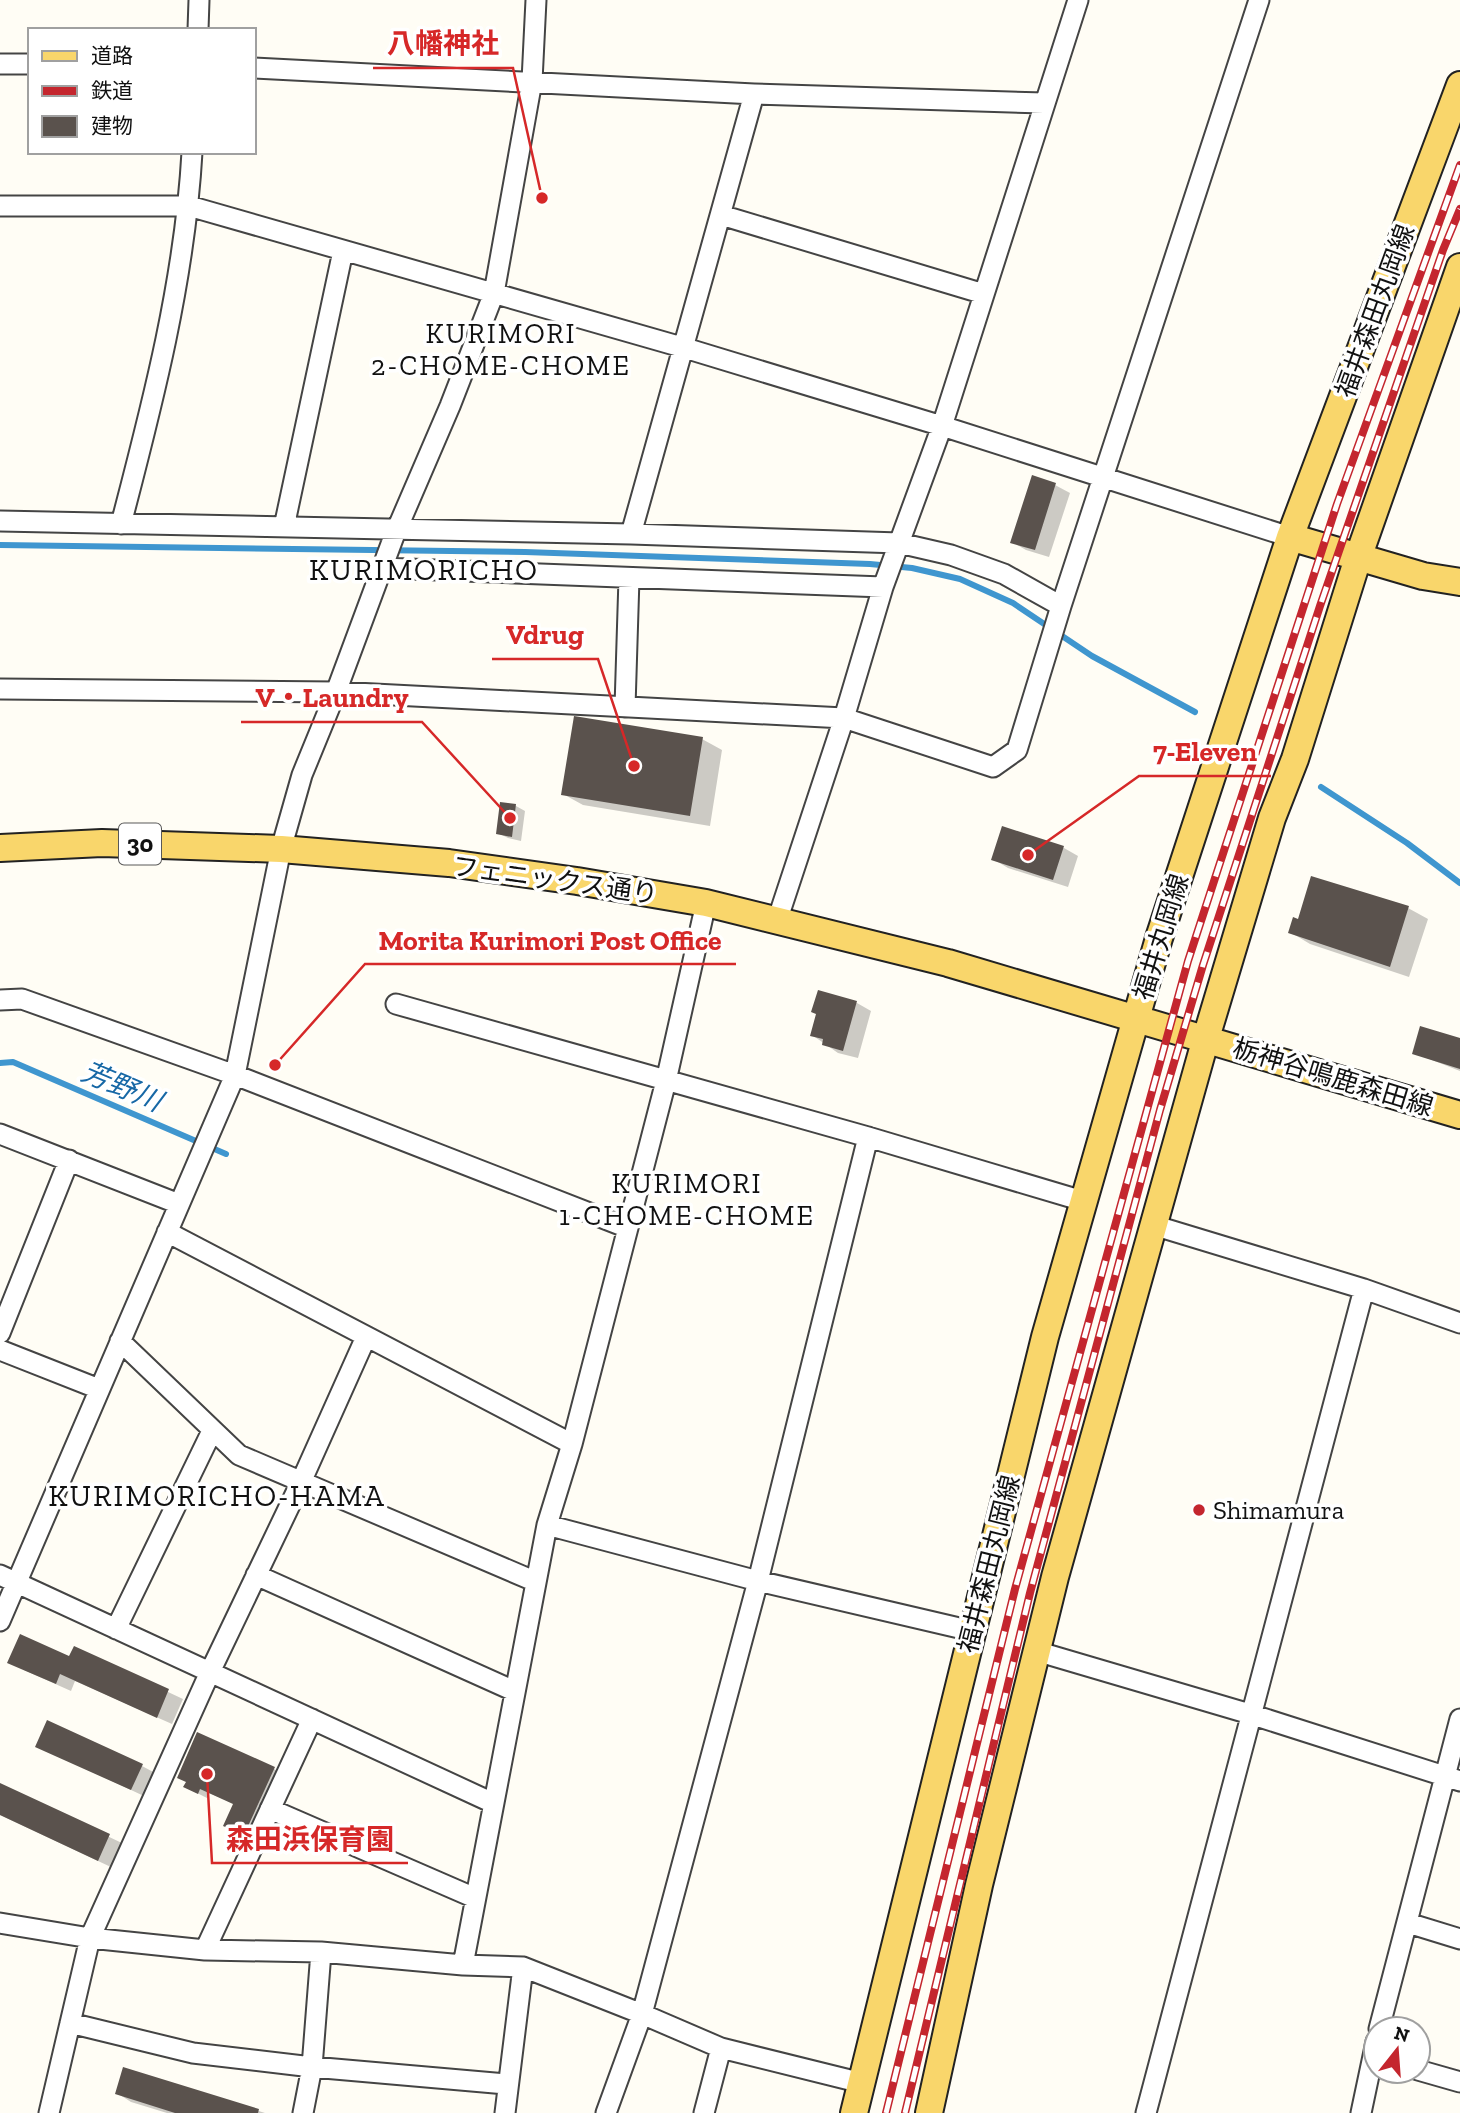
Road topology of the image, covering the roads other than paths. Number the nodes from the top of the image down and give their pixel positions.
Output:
1 (200, 0) edge
2 (536, 0) edge
3 (1078, 0) edge
4 (1259, 0) edge
5 (198, 28) edge
6 (0, 64) edge
7 (28, 64) edge
8 (256, 68) edge
9 (532, 81) junction
10 (1460, 85) edge
11 (754, 94) junction
12 (1044, 103) junction
13 (192, 154) edge
14 (0, 206) edge
15 (189, 206) junction
16 (721, 215) junction
17 (343, 251) junction
18 (1460, 267) edge
19 (494, 293) junction
20 (984, 294) junction
21 (685, 348) junction
22 (942, 426) junction
23 (1104, 477) junction
24 (0, 521) edge
25 (121, 524) junction
26 (284, 527) junction
27 (396, 532) junction
28 (631, 534) junction
29 (1290, 537) junction
30 (899, 543) junction
31 (1358, 558) junction
32 (382, 568) junction
33 (629, 578) junction
34 (1460, 582) edge
35 (883, 587) junction
36 (1061, 606) junction
37 (0, 689) edge
38 (336, 692) junction
39 (625, 707) junction
40 (844, 718) junction
41 (0, 848) edge
42 (281, 849) junction
43 (706, 903) junction
44 (777, 921) junction
45 (0, 1000) edge
46 (396, 1004) dead end
47 (1137, 1018) junction
48 (1206, 1038) junction
49 (235, 1075) junction
50 (666, 1081) junction
51 (1460, 1115) edge
52 (0, 1134) edge
53 (868, 1137) junction
54 (69, 1160) junction
55 (1083, 1201) junction
56 (179, 1204) junction
57 (1153, 1225) junction
58 (628, 1228) junction
59 (167, 1232) junction
60 (1364, 1289) junction
61 (1460, 1323) edge
62 (0, 1333) edge
63 (366, 1337) junction
64 (120, 1341) junction
65 (0, 1350) edge
66 (99, 1388) junction
67 (212, 1431) junction
68 (572, 1444) junction
69 (301, 1482) junction
70 (547, 1525) junction
71 (256, 1575) junction
72 (8, 1579) edge
73 (534, 1581) junction
74 (758, 1581) junction
75 (0, 1621) edge
76 (116, 1629) junction
77 (972, 1631) junction
78 (1036, 1651) junction
79 (210, 1672) junction
80 (514, 1691) junction
81 (1250, 1714) junction
82 (312, 1719) junction
83 (1460, 1719) edge
84 (1453, 1779) edge
85 (493, 1803) junction
86 (270, 1809) junction
87 (475, 1898) junction
88 (0, 1923) edge
89 (1408, 1923) junction
90 (90, 1938) junction
91 (1460, 1939) edge
92 (205, 1950) junction
93 (321, 1952) junction
94 (463, 1965) junction
95 (523, 1967) junction
96 (642, 2014) junction
97 (1383, 2015) edge
98 (70, 2024) junction
99 (721, 2048) junction
100 (312, 2067) junction
101 (1432, 2074) edge
102 (1460, 2082) edge
103 (862, 2083) junction
104 (506, 2084) junction
105 (1367, 2085) edge
106 (49, 2113) edge
107 (303, 2113) edge
108 (505, 2113) edge
109 (606, 2113) edge
110 (704, 2113) edge
111 (854, 2113) edge
112 (929, 2113) edge
113 (1146, 2113) edge
114 (1361, 2113) edge

1 - 5 street
2 - 9 street
3 - 12 street
4 - 23 street
6 - 7 street
8 - 9 street
9 - 11 street
9 - 19 street
10 - 29 main road, 福井森田丸岡線
11 - 12 street
11 - 16 street
12 - 20 street
13 - 15 street
14 - 15 street
15 - 17 street
15 - 25 street
16 - 20 street
16 - 21 street
17 - 19 street
17 - 26 street
18 - 31 main road
19 - 21 street
19 - 27 street
20 - 22 street
21 - 22 street
21 - 28 street
22 - 23 street
22 - 30 street
23 - 29 street
23 - 36 street
24 - 25 street
25 - 26 street
26 - 27 street
27 - 28 street
27 - 32 street
28 - 30 street
29 - 31 main road
29 - 47 main road, 福井丸岡線
30 - 35 street
30 - 36 street
31 - 34 main road
31 - 48 main road
32 - 33 street
32 - 38 street
33 - 35 street
33 - 39 street
35 - 40 street
36 - 40 street
37 - 38 street
38 - 39 street
38 - 42 street
39 - 40 street
40 - 44 street
41 - 42 main road, フェニックス通り / 30
42 - 43 main road, フェニックス通り / 30
42 - 49 street
43 - 44 main road, フェニックス通り / 30
43 - 50 street
44 - 47 main road, フェニックス通り / 30
45 - 49 street
46 - 50 street
47 - 48 main road, 福井丸岡線 / 30
47 - 55 main road, 福井森田丸岡線
48 - 51 main road, 栃神谷鳴鹿森田線
48 - 57 main road
49 - 56 street
49 - 58 street
50 - 53 street
50 - 58 street
52 - 54 street
53 - 55 street
53 - 74 street
54 - 56 street
54 - 62 street
55 - 77 main road, 福井森田丸岡線
56 - 59 street
57 - 60 street
57 - 78 main road
58 - 68 street
59 - 63 street
59 - 64 street
60 - 61 street
60 - 81 street
63 - 68 street
63 - 69 street
64 - 66 street
64 - 67 street
65 - 66 street
66 - 72 street
67 - 69 street
67 - 76 street
68 - 70 street
69 - 71 street
69 - 73 street
70 - 73 street
70 - 74 street
71 - 79 street
71 - 80 street
72 - 75 street
72 - 76 street
73 - 80 street
74 - 77 street
74 - 96 street
76 - 79 street
77 - 103 main road, 福井森田丸岡線
78 - 81 street
78 - 112 main road
79 - 82 street
79 - 90 street
80 - 85 street
81 - 84 street
81 - 113 street
82 - 85 street
82 - 86 street
83 - 84 street
84 - 89 street
85 - 87 street
86 - 87 street
86 - 92 street
87 - 94 street
88 - 90 street
89 - 91 street
89 - 97 street
90 - 92 street
90 - 98 street
92 - 93 street
93 - 94 street
93 - 100 street
94 - 95 street
95 - 96 street
95 - 104 street
96 - 99 street
96 - 109 street
98 - 100 street
98 - 106 street
99 - 103 street
99 - 110 street
100 - 104 street
100 - 107 street
101 - 102 street
103 - 111 main road, 福井森田丸岡線
104 - 108 street
105 - 114 street

